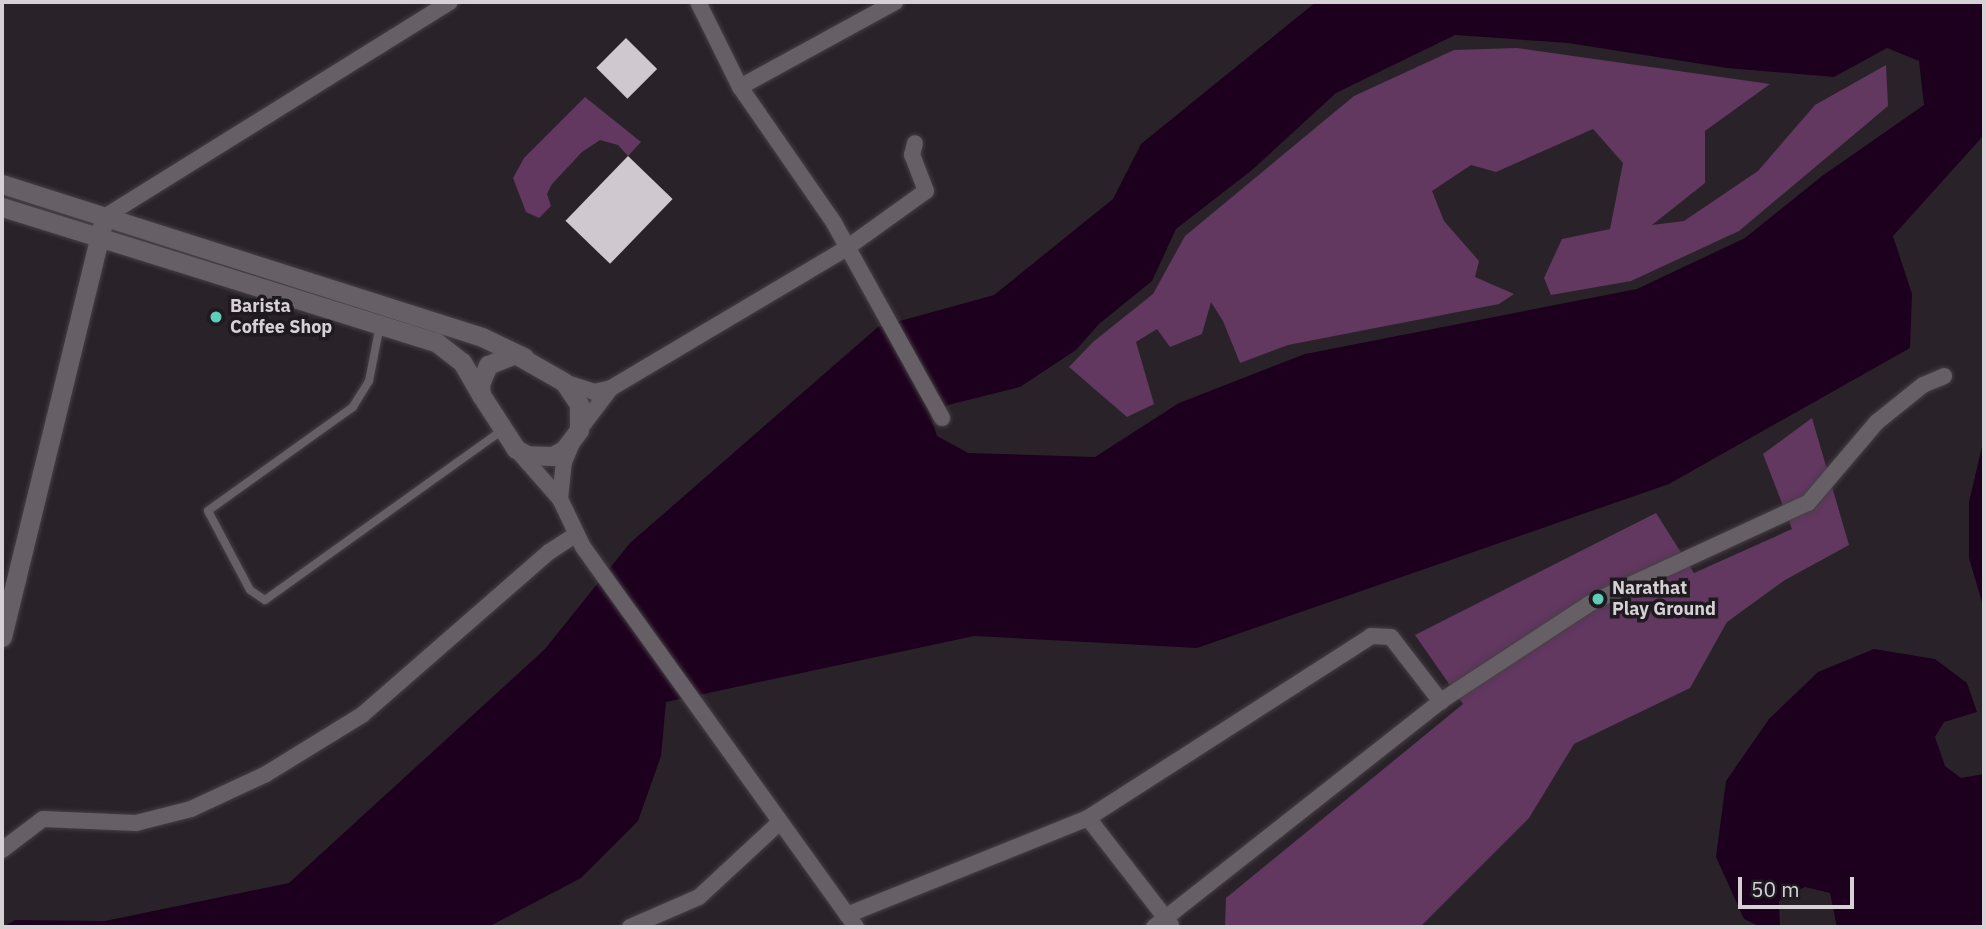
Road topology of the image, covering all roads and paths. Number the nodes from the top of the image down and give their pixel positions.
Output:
1 (450, 2) edge
2 (698, 2) edge
3 (895, 2) edge
4 (740, 87) junction
5 (915, 143) dead end
6 (2, 184) edge
7 (2, 207) edge
8 (106, 216) junction
9 (98, 235) junction
10 (848, 247) junction
11 (380, 324) junction
12 (524, 357) junction
13 (1944, 376) dead end
14 (564, 383) junction
15 (611, 388) junction
16 (481, 395) junction
17 (942, 418) dead end
18 (501, 430) junction
19 (576, 435) junction
20 (516, 449) junction
21 (561, 499) junction
22 (579, 541) junction
23 (2, 637) edge
24 (1441, 702) junction
25 (1088, 818) junction
26 (779, 823) junction
27 (2, 850) edge
28 (852, 921) edge
29 (1164, 925) edge
30 (631, 927) edge

1 - 8 street
2 - 4 street
3 - 4 street
4 - 10 street
5 - 10 street
6 - 8 street
7 - 9 street
8 - 9 street
8 - 12 street
9 - 11 street
9 - 23 street
10 - 15 street
10 - 17 street
11 - 16 street
11 - 18 lane
12 - 14 street
12 - 16 street
13 - 24 street
14 - 15 street
14 - 19 street
15 - 19 street
16 - 18 street
18 - 20 street
19 - 20 street
19 - 21 street
20 - 21 street
21 - 22 street
22 - 26 street
22 - 27 street
24 - 25 street
24 - 29 street
25 - 28 street
25 - 29 street
26 - 28 street
26 - 30 street

